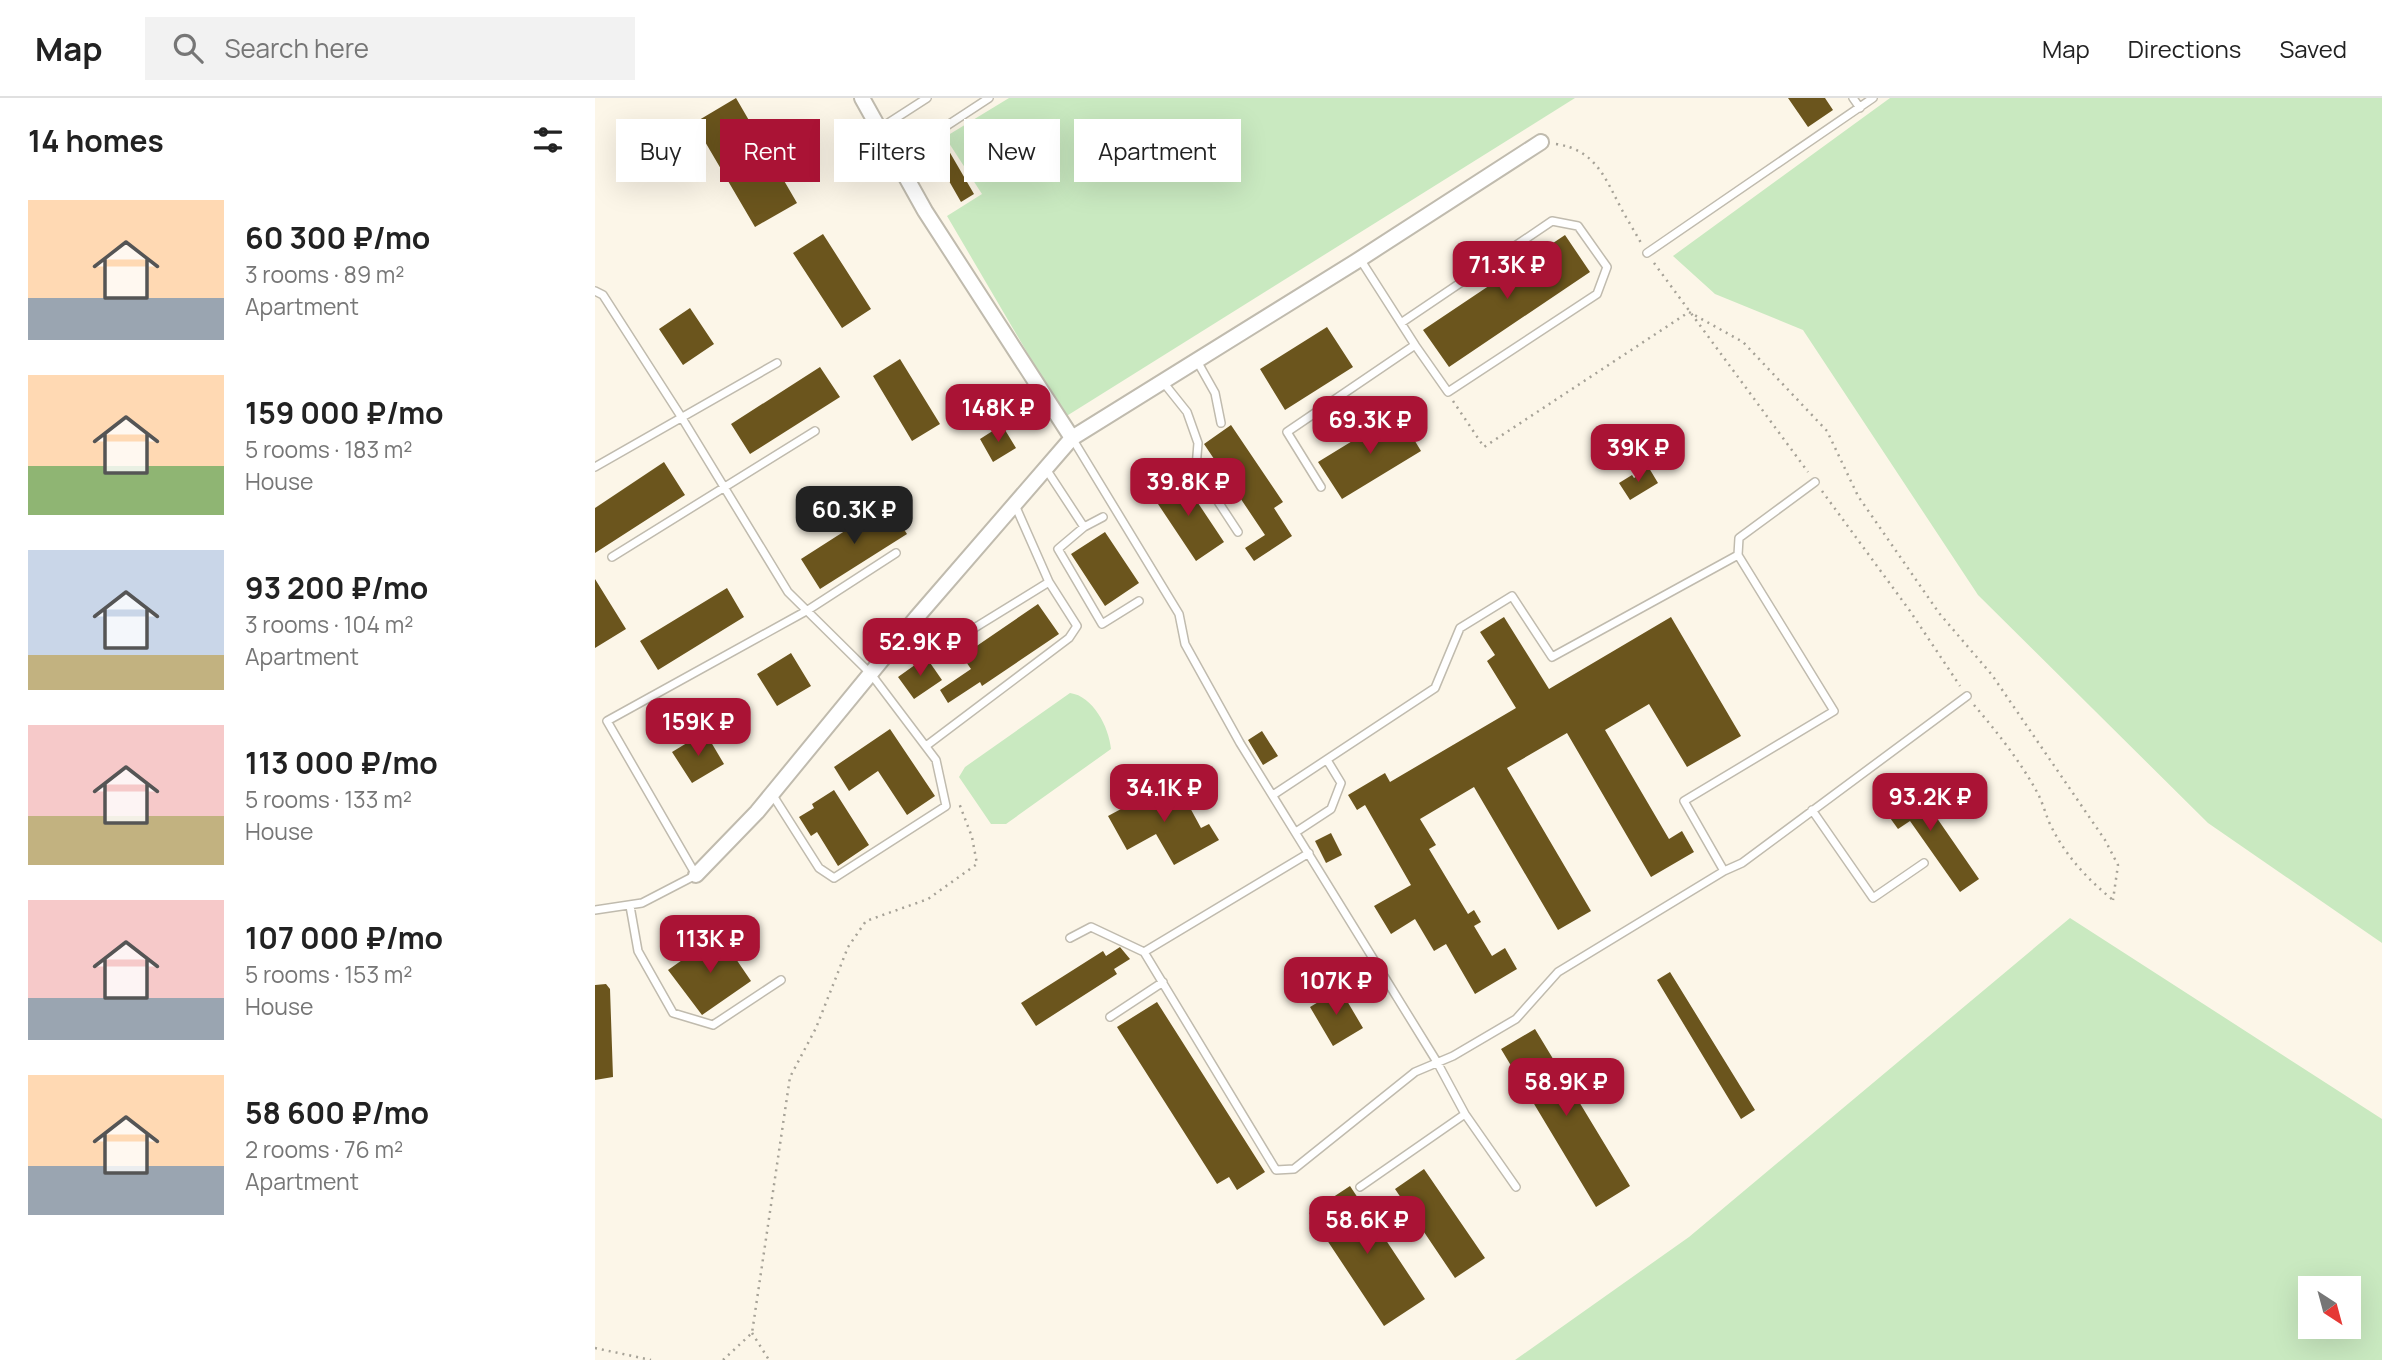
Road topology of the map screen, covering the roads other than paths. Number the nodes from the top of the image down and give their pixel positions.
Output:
1 (862, 98) edge
2 (927, 98) edge
3 (989, 98) edge
4 (1853, 98) edge
5 (1873, 98) edge
6 (1860, 108) junction
7 (874, 119) edge
8 (894, 119) edge
9 (950, 124) edge
10 (1541, 142) road end
11 (909, 182) edge
12 (1647, 253) road end
13 (1360, 259) junction
14 (595, 291) edge
15 (1401, 323) junction
16 (1415, 345) junction
17 (1197, 361) junction
18 (777, 363) dead end
19 (1163, 382) junction
20 (682, 418) junction
21 (1221, 423) dead end
22 (815, 431) dead end
23 (1072, 438) junction
24 (595, 467) edge
25 (1046, 468) junction
26 (1815, 482) road end
27 (722, 487) junction
28 (1321, 488) dead end
29 (1015, 505) junction
30 (1103, 517) dead end
31 (1084, 527) junction
32 (1238, 532) dead end
33 (896, 553) dead end
34 (1738, 555) junction
35 (613, 557) dead end
36 (1049, 582) junction
37 (1139, 601) dead end
38 (808, 610) junction
39 (917, 617) junction
40 (871, 674) junction
41 (1967, 696) road end
42 (926, 746) junction
43 (1327, 760) junction
44 (772, 794) junction
45 (1273, 795) junction
46 (1812, 810) junction
47 (1296, 832) junction
48 (1309, 853) junction
49 (1924, 863) dead end
50 (1724, 871) junction
51 (696, 875) junction
52 (630, 906) junction
53 (595, 910) edge
54 (1070, 938) dead end
55 (1144, 952) junction
56 (781, 980) dead end
57 (1163, 982) junction
58 (1110, 1017) dead end
59 (1437, 1062) junction
60 (1465, 1114) junction
61 (1516, 1186) dead end
62 (1360, 1187) dead end

1 - 7 street
2 - 8 lane
3 - 9 lane
4 - 6 lane
5 - 6 lane
6 - 12 lane
10 - 13 street
11 - 23 street
13 - 15 lane
13 - 17 street
14 - 20 lane
15 - 16 lane
15 - 16 lane
16 - 28 lane
17 - 19 street
17 - 21 lane
18 - 20 lane
19 - 23 street
19 - 32 lane
20 - 24 lane
20 - 27 lane
22 - 27 lane
23 - 25 street
23 - 45 lane
25 - 29 street
25 - 31 lane
26 - 34 lane
27 - 35 lane
27 - 38 lane
29 - 36 lane
29 - 39 street
30 - 31 lane
31 - 37 lane
33 - 38 lane
34 - 43 lane
34 - 50 lane
36 - 39 lane
36 - 42 lane
38 - 40 lane
38 - 51 lane
39 - 40 street
40 - 42 lane
40 - 44 street
41 - 46 lane
42 - 44 lane
43 - 45 lane
43 - 47 lane
44 - 51 street
45 - 47 lane
46 - 49 lane
46 - 50 lane
47 - 48 lane
48 - 55 lane
48 - 59 lane
50 - 59 lane
51 - 52 lane
52 - 53 lane
52 - 56 lane
54 - 55 lane
55 - 57 lane
57 - 58 lane
57 - 59 lane
59 - 60 lane
60 - 61 lane
60 - 62 lane

